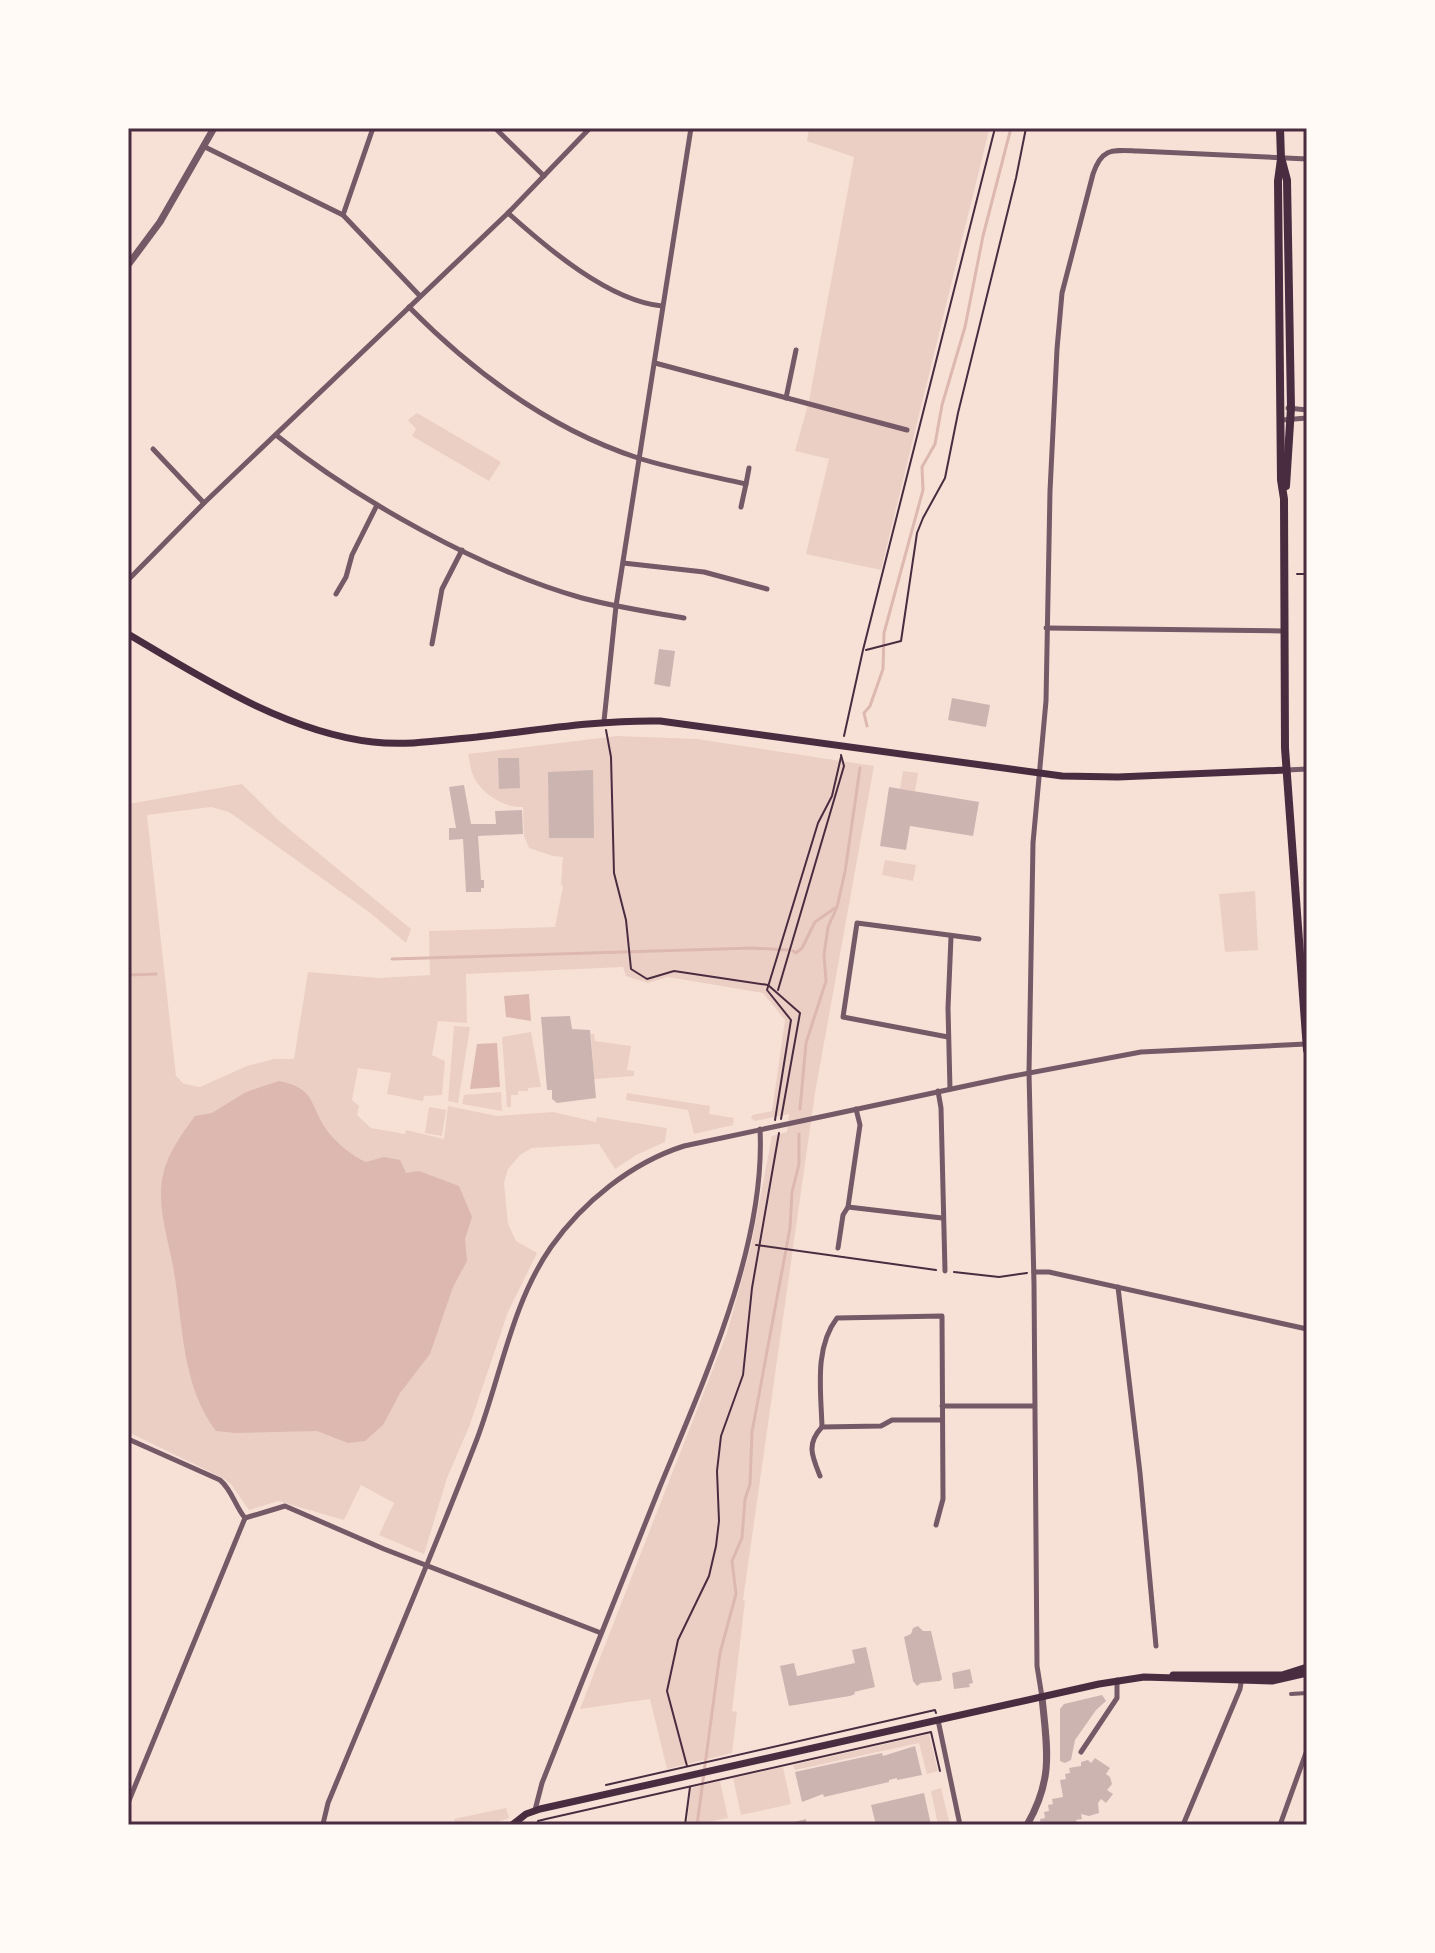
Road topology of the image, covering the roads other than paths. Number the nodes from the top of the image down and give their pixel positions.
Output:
1 (214, 128) edge
2 (373, 128) edge
3 (495, 128) edge
4 (590, 128) edge
5 (691, 128) edge
6 (1280, 128) edge
7 (205, 147) junction
8 (1281, 159) junction
9 (1307, 159) edge
10 (544, 176) junction
11 (508, 213) junction
12 (343, 215) junction
13 (128, 265) edge
14 (420, 296) junction
15 (662, 306) junction
16 (409, 307) junction
17 (796, 350) dead end
18 (655, 363) junction
19 (786, 398) junction
20 (1286, 408) junction
21 (1307, 410) edge
22 (1307, 418) edge
23 (1286, 420) junction
24 (907, 430) dead end
25 (276, 435) junction
26 (153, 449) dead end
27 (639, 458) junction
28 (749, 468) dead end
29 (746, 484) junction
30 (204, 503) junction
31 (377, 505) junction
32 (741, 507) dead end
33 (462, 550) junction
34 (623, 563) junction
35 (128, 580) edge
36 (767, 589) dead end
37 (336, 594) dead end
38 (616, 606) junction
39 (684, 618) dead end
40 (1046, 628) junction
41 (1283, 631) junction
42 (128, 634) edge
43 (432, 644) dead end
44 (604, 721) junction
45 (1307, 769) edge
46 (1286, 770) junction
47 (1038, 773) junction
48 (951, 937) junction
49 (979, 939) dead end
50 (948, 1037) junction
51 (1307, 1047) edge
52 (1029, 1073) junction
53 (950, 1089) junction
54 (938, 1091) junction
55 (856, 1109) junction
56 (760, 1129) junction
57 (848, 1207) junction
58 (942, 1218) junction
59 (838, 1248) dead end
60 (945, 1271) road end
61 (1034, 1272) junction
62 (1118, 1287) junction
63 (1307, 1329) edge
64 (942, 1406) junction
65 (1034, 1406) junction
66 (942, 1420) junction
67 (822, 1427) junction
68 (128, 1439) edge
69 (820, 1476) dead end
70 (245, 1518) junction
71 (936, 1525) dead end
72 (426, 1564) junction
73 (601, 1633) junction
74 (1156, 1646) dead end
75 (1307, 1667) edge
76 (1307, 1674) edge
77 (1242, 1678) junction
78 (1117, 1680) junction
79 (1307, 1693) edge
80 (1291, 1694) dead end
81 (1042, 1697) junction
82 (1307, 1711) edge
83 (938, 1720) junction
84 (1081, 1752) dead end
85 (1307, 1754) edge
86 (128, 1803) edge
87 (535, 1810) junction
88 (323, 1824) edge
89 (512, 1825) edge
90 (960, 1825) edge
91 (1027, 1825) edge
92 (1183, 1825) edge
93 (1280, 1825) edge

1 - 7 street
2 - 12 street
3 - 10 street
4 - 10 street
5 - 15 street
6 - 8 main road
7 - 12 street
7 - 13 street
8 - 9 street
8 - 20 main road
8 - 40 street
10 - 11 street
11 - 14 street
11 - 15 street
12 - 14 street
14 - 16 street
15 - 18 street
16 - 25 street
16 - 27 street
17 - 19 street
18 - 19 street
18 - 27 street
19 - 24 street
20 - 21 street
20 - 23 main road
22 - 23 street
23 - 41 main road
25 - 30 street
25 - 31 street
26 - 30 street
27 - 29 street
27 - 34 street
28 - 29 street
29 - 32 street
30 - 35 street
31 - 33 street
31 - 37 street
33 - 38 street
33 - 43 street
34 - 36 street
34 - 38 street
38 - 39 street
38 - 44 street
40 - 41 street
40 - 47 street
41 - 46 main road
42 - 44 main road
44 - 47 main road
45 - 46 street
46 - 47 main road
46 - 51 main road
47 - 52 street
48 - 49 street
48 - 50 street
48 - 50 street
50 - 53 street
51 - 52 street
52 - 53 street
52 - 61 street
53 - 54 street
54 - 55 street
54 - 58 street
55 - 56 street
55 - 57 street
56 - 72 street
56 - 73 street
57 - 58 street
57 - 59 street
58 - 60 street
61 - 62 street
61 - 65 street
62 - 63 street
62 - 74 street
64 - 65 street
64 - 66 street
64 - 67 street
65 - 81 street
66 - 67 street
66 - 71 street
67 - 69 street
68 - 70 street
70 - 72 street
70 - 86 street
72 - 73 street
72 - 88 street
73 - 87 street
75 - 77 main road
76 - 77 main road
76 - 79 street
77 - 78 main road
77 - 92 street
78 - 81 main road
78 - 84 street
79 - 80 street
79 - 82 street
81 - 83 main road
81 - 91 street
83 - 87 main road
83 - 90 street
85 - 93 street
87 - 89 main road

